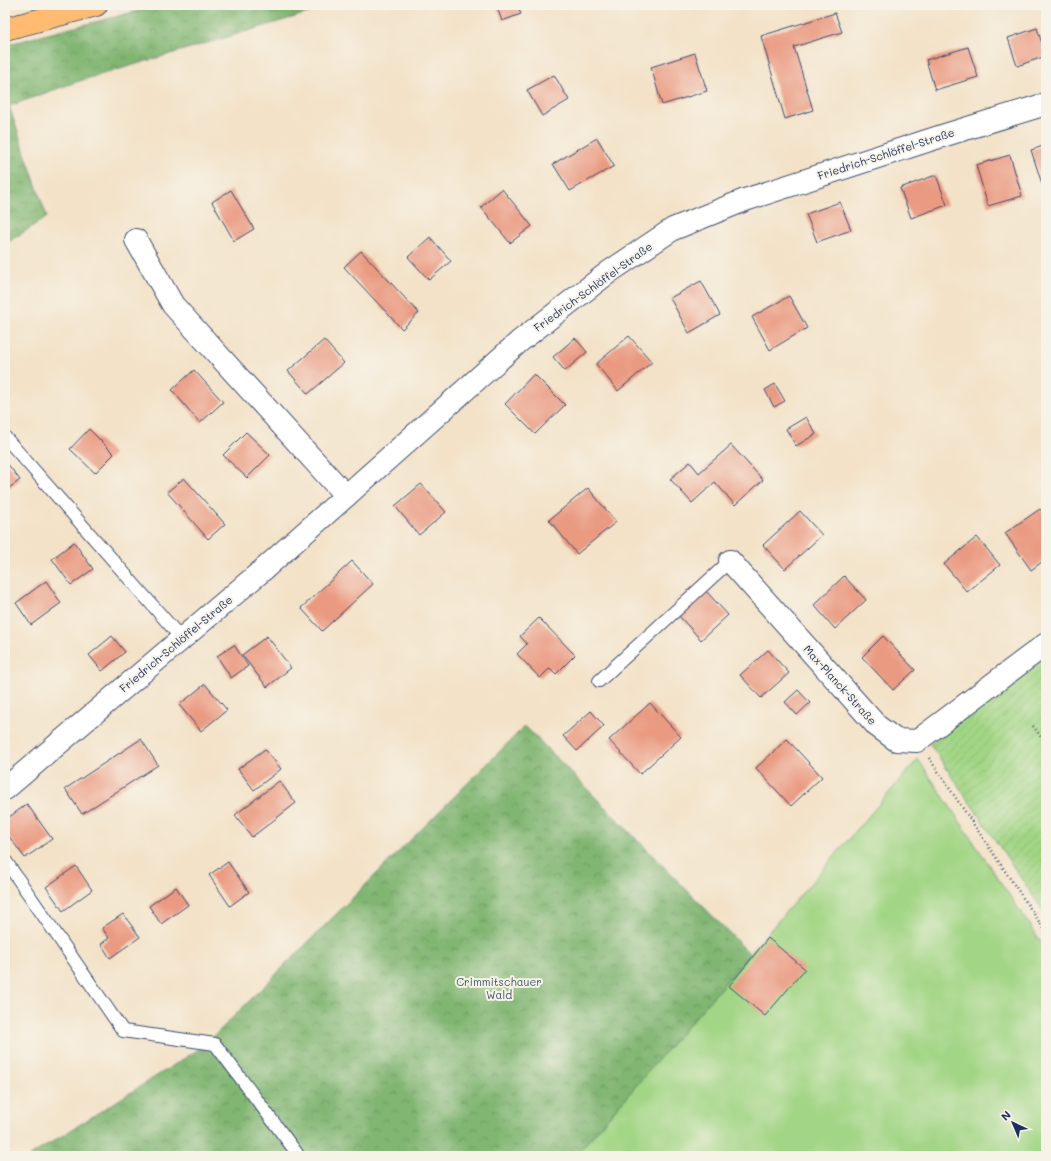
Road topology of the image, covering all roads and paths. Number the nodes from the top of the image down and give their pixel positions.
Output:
1 (96, 5) edge
2 (5, 29) edge
3 (1046, 104) edge
4 (136, 240) dead end
5 (5, 437) edge
6 (346, 496) junction
7 (730, 561) joint
8 (182, 639) junction
9 (1046, 644) edge
10 (599, 681) dead end
11 (1034, 726) dead end
12 (917, 740) junction
13 (1046, 744) edge
14 (5, 789) edge
15 (5, 860) edge
16 (1046, 932) edge
17 (299, 1156) edge

1 - 2 main road
3 - 6 street, Friedrich-Schlöffel-Straße
4 - 6 street
5 - 8 lane
6 - 8 street, Friedrich-Schlöffel-Straße
7 - 10 lane
7 - 12 street, Max-Planck-Straße
8 - 14 street, Friedrich-Schlöffel-Straße
9 - 12 street
11 - 13 path
12 - 16 path
15 - 17 lane

